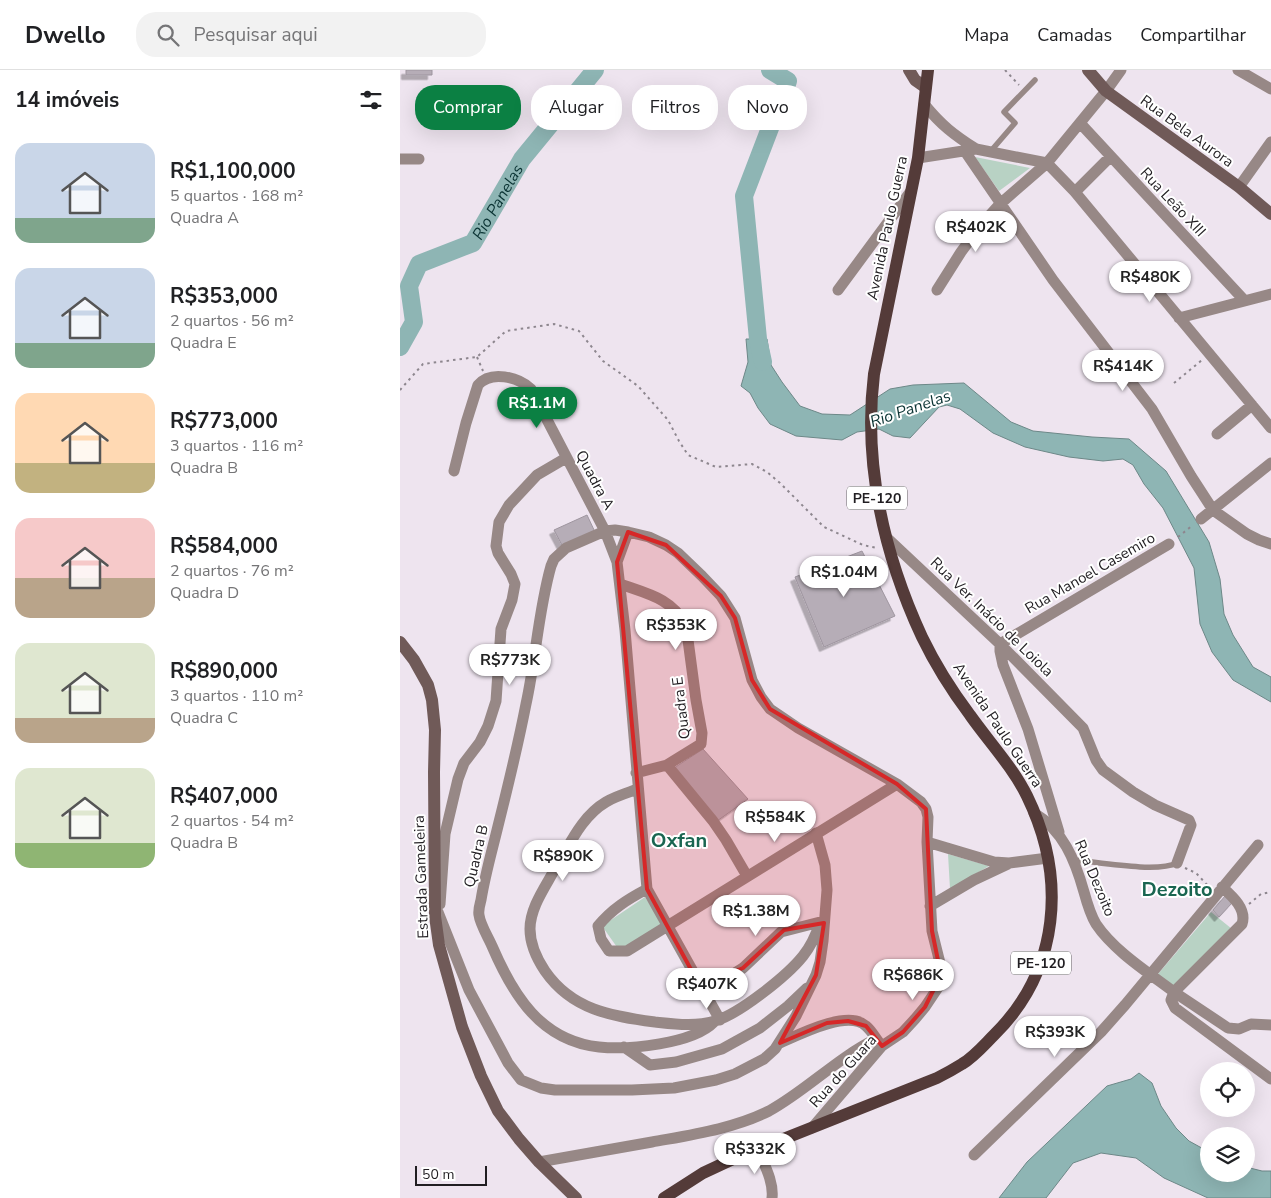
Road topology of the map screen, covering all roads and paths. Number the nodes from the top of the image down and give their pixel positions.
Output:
1 (909, 70) edge
2 (928, 70) edge
3 (1005, 70) edge
4 (1088, 70) edge
5 (1121, 70) edge
6 (1238, 70) edge
7 (1036, 80) dead end
8 (926, 87) junction
9 (1271, 89) edge
10 (1025, 91) junction
11 (1106, 91) junction
12 (924, 104) junction
13 (1080, 124) junction
14 (1271, 142) edge
15 (976, 149) junction
16 (964, 150) junction
17 (990, 152) junction
18 (1110, 157) junction
19 (918, 158) junction
20 (419, 159) dead end
21 (400, 160) edge
22 (1047, 163) junction
23 (1238, 187) junction
24 (911, 191) junction
25 (1075, 192) junction
26 (1000, 204) junction
27 (1271, 214) edge
28 (838, 290) dead end
29 (938, 290) dead end
30 (1271, 294) edge
31 (1244, 300) junction
32 (1179, 318) junction
33 (1210, 354) junction
34 (477, 357) junction
35 (487, 379) junction
36 (1174, 383) dead end
37 (400, 390) edge
38 (1252, 405) junction
39 (1271, 428) edge
40 (1217, 434) dead end
41 (566, 458) junction
42 (1271, 463) edge
43 (454, 471) dead end
44 (1213, 510) junction
45 (1201, 518) joint
46 (605, 531) junction
47 (628, 532) junction
48 (888, 543) junction
49 (1169, 544) joint
50 (1271, 544) edge
51 (617, 562) junction
52 (620, 584) junction
53 (400, 642) edge
54 (1000, 644) junction
55 (667, 765) junction
56 (636, 773) junction
57 (897, 784) junction
58 (638, 789) junction
59 (1034, 813) junction
60 (816, 833) junction
61 (1060, 836) junction
62 (927, 842) junction
63 (1258, 845) dead end
64 (1048, 858) junction
65 (1074, 860) junction
66 (1009, 863) junction
67 (1177, 863) junction
68 (746, 876) junction
69 (647, 889) junction
70 (1219, 890) junction
71 (1271, 892) edge
72 (930, 906) junction
73 (1241, 910) junction
74 (437, 913) junction
75 (822, 922) junction
76 (669, 926) junction
77 (1151, 974) junction
78 (813, 982) junction
79 (700, 986) junction
80 (1174, 992) junction
81 (718, 1021) junction
82 (1271, 1025) edge
83 (780, 1043) junction
84 (879, 1043) junction
85 (624, 1047) junction
86 (1271, 1079) edge
87 (812, 1128) junction
88 (758, 1150) junction
89 (974, 1155) dead end
90 (539, 1162) junction
91 (576, 1198) edge
92 (664, 1198) edge
93 (772, 1198) edge

1 - 8 street
2 - 8 main road, Avenida Paulo Guerra / PE-120
3 - 10 path
4 - 11 street, Rua Bela Aurora
5 - 11 street
6 - 9 street
7 - 10 lane
8 - 12 main road, Avenida Paulo Guerra / PE-120
10 - 17 lane
11 - 13 street
11 - 23 street, Rua Bela Aurora
12 - 15 street
12 - 19 main road, Avenida Paulo Guerra / PE-120
13 - 18 street, Rua Leão XIII
13 - 22 street
14 - 23 street
15 - 16 street
15 - 17 street
16 - 19 street
16 - 26 street
17 - 22 street
18 - 25 street
18 - 31 street, Rua Leão XIII
19 - 24 main road, Avenida Paulo Guerra / PE-120
20 - 21 street
22 - 25 street
22 - 26 street
23 - 27 street, Rua Bela Aurora
24 - 28 street
24 - 48 main road, Avenida Paulo Guerra / PE-120
25 - 32 street
26 - 29 street
26 - 44 street
30 - 31 street
31 - 32 street
32 - 33 street
33 - 36 path
33 - 38 street
34 - 35 path
34 - 37 path
34 - 48 path
35 - 41 street, Quadra A
35 - 43 street
38 - 39 street
38 - 40 street
41 - 46 street, Quadra A
41 - 74 street
42 - 44 street
44 - 45 street
44 - 50 street
45 - 49 path
46 - 47 street, Rua do Guara
46 - 51 street, Quadra A
46 - 85 street, Quadra B
47 - 51 street
47 - 57 street, Rua do Guara
48 - 54 street, Rua Ver. Inácio de Loiola
48 - 59 main road, Avenida Paulo Guerra / PE-120
49 - 54 street, Rua Manoel Casemiro
51 - 52 street
52 - 55 street, Quadra E
52 - 56 street
53 - 74 street, Estrada Gameleira
54 - 61 street
54 - 67 street, Rua Ver. Inácio de Loiola
55 - 56 street
55 - 68 street
56 - 58 street
57 - 60 street
57 - 62 street, Rua do Guara
58 - 69 street
58 - 81 street
59 - 61 street, Rua Dezoito
59 - 64 main road, Avenida Paulo Guerra / PE-120
60 - 68 street
60 - 75 street
61 - 65 street, Rua Dezoito
62 - 66 street
62 - 72 street, Rua do Guara
63 - 70 street
64 - 66 street
64 - 87 main road, Avenida Paulo Guerra / PE-120
65 - 67 lane
65 - 77 street, Rua Dezoito
66 - 72 street
67 - 70 path
68 - 76 street
69 - 76 street
69 - 76 street
70 - 73 street
70 - 77 street
71 - 73 path
72 - 84 street, Rua do Guara
73 - 80 street
74 - 83 street
74 - 90 street, Estrada Gameleira
75 - 78 street
75 - 79 street
75 - 81 street, Quadra B
76 - 79 street
77 - 80 street, Rua Dezoito
77 - 89 street
78 - 83 street
78 - 85 street
79 - 81 street
80 - 82 street, Rua Dezoito
80 - 86 street
81 - 85 street, Quadra B
83 - 84 street
84 - 87 street, Rua do Guara
84 - 90 street
87 - 88 main road, Avenida Paulo Guerra / PE-120
88 - 92 main road, Avenida Paulo Guerra / PE-120
88 - 93 street
90 - 91 street, Estrada Gameleira

